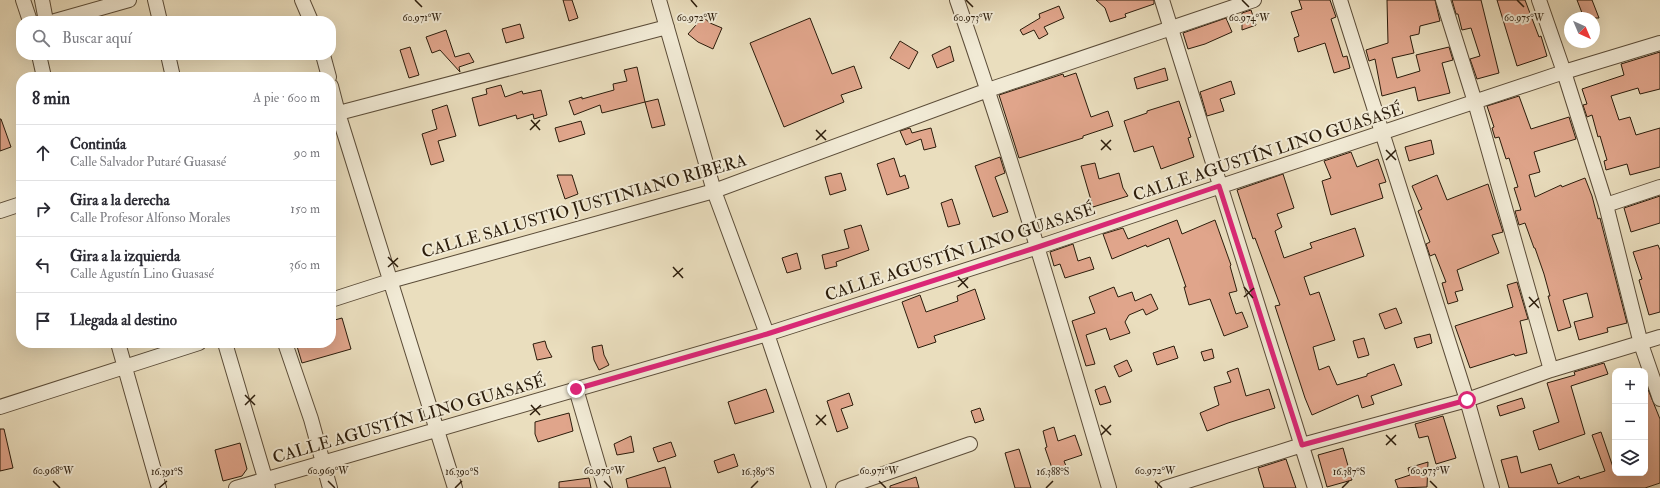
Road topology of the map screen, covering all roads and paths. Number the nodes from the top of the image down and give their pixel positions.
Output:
1 (23, 0) edge
2 (42, 0) edge
3 (129, 0) edge
4 (155, 0) edge
5 (302, 0) edge
6 (659, 0) edge
7 (957, 0) edge
8 (1162, 0) edge
9 (1254, 0) edge
10 (1340, 0) edge
11 (1443, 0) edge
12 (1539, 0) edge
13 (28, 16) edge
14 (45, 16) edge
15 (73, 16) edge
16 (159, 16) edge
17 (309, 16) edge
18 (667, 27) junction
19 (1171, 29) junction
20 (1660, 43) edge
21 (40, 60) edge
22 (169, 60) edge
23 (324, 60) edge
24 (43, 72) edge
25 (172, 72) edge
26 (328, 72) edge
27 (1564, 72) junction
28 (988, 90) junction
29 (1475, 102) junction
30 (336, 113) edge
31 (336, 120) edge
32 (1383, 133) junction
33 (1219, 186) junction
34 (1660, 187) edge
35 (714, 190) junction
36 (1606, 205) junction
37 (16, 206) edge
38 (0, 212) edge
39 (1038, 247) junction
40 (390, 281) junction
41 (336, 298) edge
42 (767, 334) junction
43 (1660, 337) edge
44 (1641, 344) junction
45 (119, 348) edge
46 (184, 348) edge
47 (226, 348) edge
48 (287, 348) edge
49 (125, 368) junction
50 (1551, 370) junction
51 (576, 389) junction
52 (1660, 399) edge
53 (1467, 400) junction
54 (0, 407) edge
55 (437, 430) junction
56 (970, 444) dead end
57 (1302, 445) junction
58 (322, 463) junction
59 (267, 484) edge
60 (159, 488) edge
61 (236, 488) edge
62 (330, 488) edge
63 (455, 488) edge
64 (606, 488) edge
65 (818, 488) edge
66 (843, 488) edge
67 (1109, 488) edge
68 (1165, 488) edge
69 (1315, 488) edge
70 (1492, 488) edge

1 - 13 street
2 - 14 street
3 - 15 street
4 - 16 street
5 - 17 street
6 - 18 street
7 - 28 street
8 - 19 street
9 - 19 street, CALLE SALUSTIO JUSTINIANO RIBERA
10 - 32 street
11 - 29 street
12 - 27 street
18 - 30 street
18 - 35 street
19 - 28 street, CALLE SALUSTIO JUSTINIANO RIBERA
19 - 33 street
20 - 27 street, CALLE AGUSTÍN LINO GUASASÉ
21 - 24 street
22 - 25 street
23 - 26 street
27 - 29 street, CALLE AGUSTÍN LINO GUASASÉ
27 - 36 street
28 - 35 street, CALLE SALUSTIO JUSTINIANO RIBERA
28 - 39 street
29 - 32 street, CALLE AGUSTÍN LINO GUASASÉ
29 - 50 street
31 - 40 street
32 - 33 street, CALLE AGUSTÍN LINO GUASASÉ
32 - 53 street
33 - 39 street, CALLE AGUSTÍN LINO GUASASÉ
33 - 57 street
34 - 36 street
35 - 40 street, CALLE SALUSTIO JUSTINIANO RIBERA
35 - 42 street
36 - 44 street
37 - 38 street
39 - 42 street, CALLE AGUSTÍN LINO GUASASÉ
39 - 67 street
40 - 41 street, CALLE SALUSTIO JUSTINIANO RIBERA
40 - 55 street
42 - 51 street, CALLE AGUSTÍN LINO GUASASÉ
42 - 65 street
43 - 44 street
44 - 50 street
44 - 52 street
45 - 49 street
46 - 49 street
47 - 59 street
48 - 58 street
49 - 54 street
49 - 60 street
50 - 53 street
51 - 55 street, CALLE AGUSTÍN LINO GUASASÉ
51 - 64 street
53 - 57 street
53 - 70 street
55 - 58 street, CALLE AGUSTÍN LINO GUASASÉ
55 - 63 street
56 - 66 street
57 - 68 street
57 - 69 street
58 - 59 street, CALLE AGUSTÍN LINO GUASASÉ
58 - 62 street
59 - 61 street, CALLE AGUSTÍN LINO GUASASÉ

